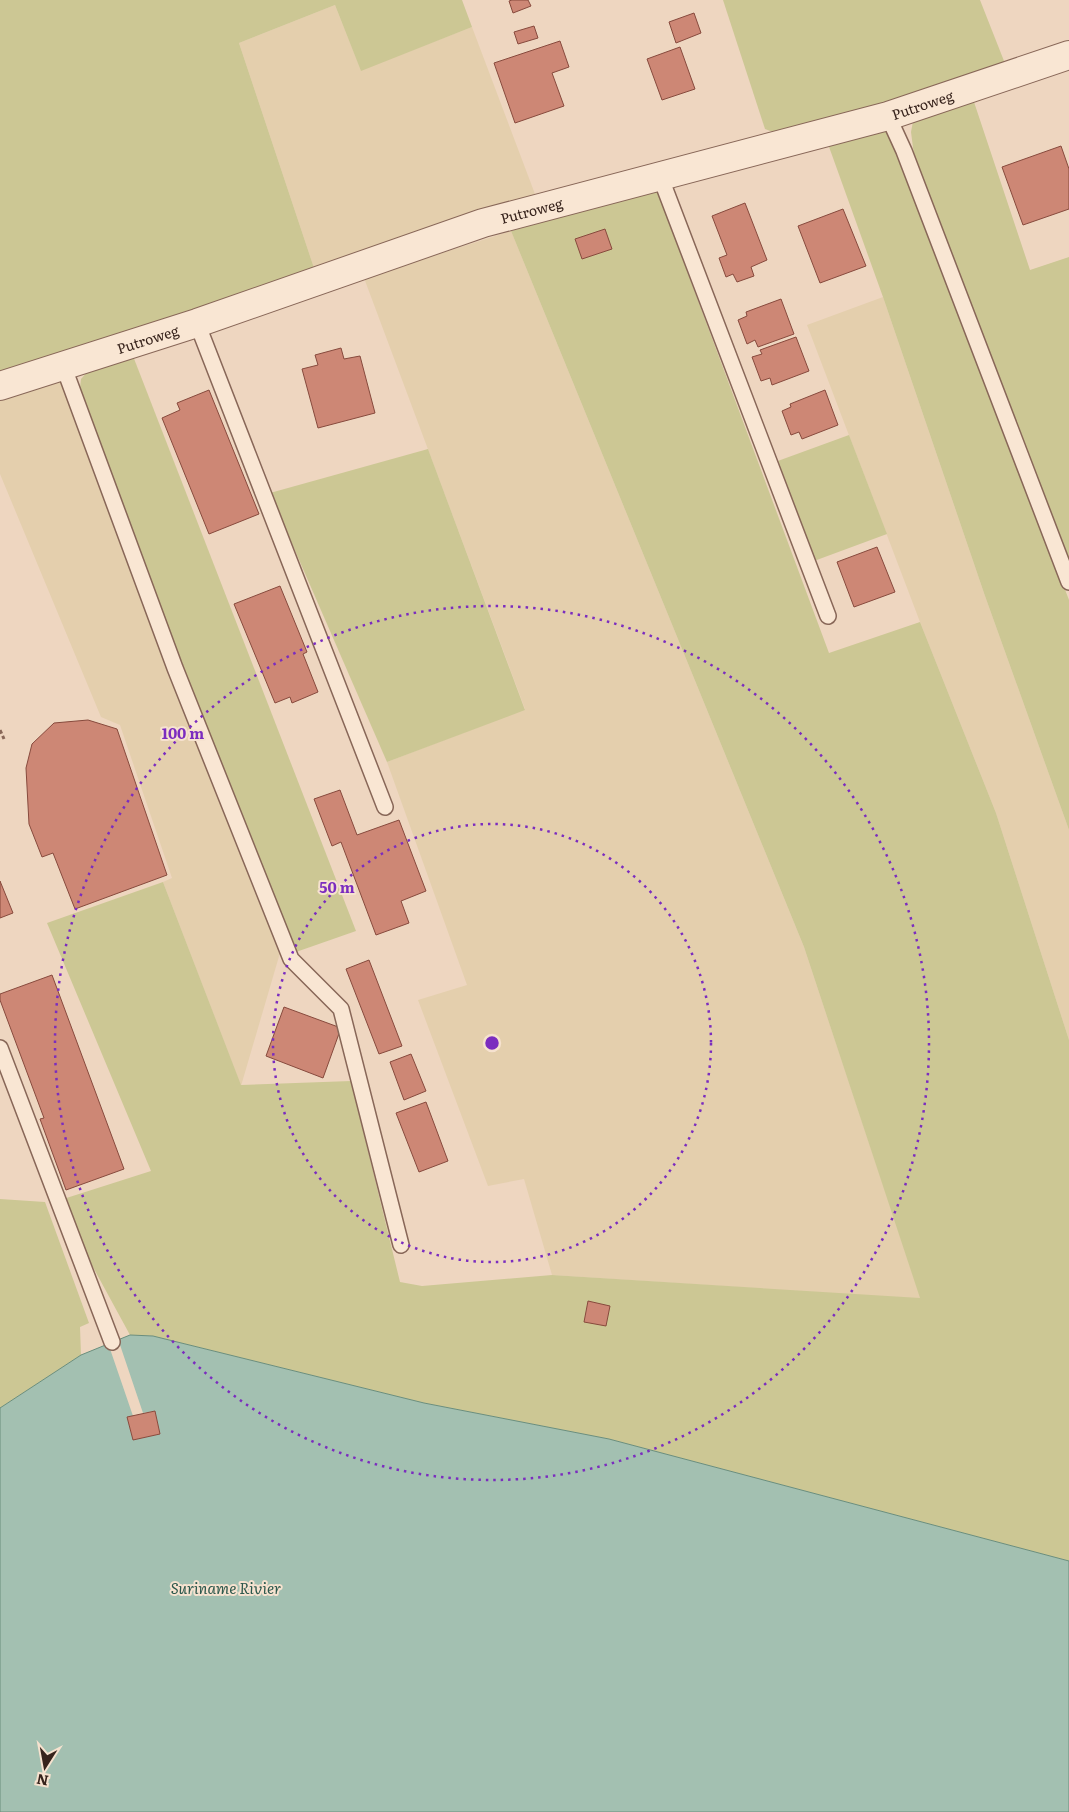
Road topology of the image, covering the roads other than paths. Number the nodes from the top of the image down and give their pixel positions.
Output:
1 (1069, 56) edge
2 (888, 116) junction
3 (660, 176) junction
4 (197, 322) junction
5 (63, 365) junction
6 (0, 386) edge
7 (1069, 582) edge
8 (828, 616) dead end
9 (385, 807) dead end
10 (0, 1048) edge
11 (401, 1245) dead end
12 (112, 1342) dead end

1 - 2 street, Putroweg
2 - 3 street, Putroweg
2 - 7 lane
3 - 4 street, Putroweg
3 - 8 lane
4 - 5 street, Putroweg
4 - 9 lane
5 - 6 street, Putroweg
5 - 11 lane
10 - 12 lane

